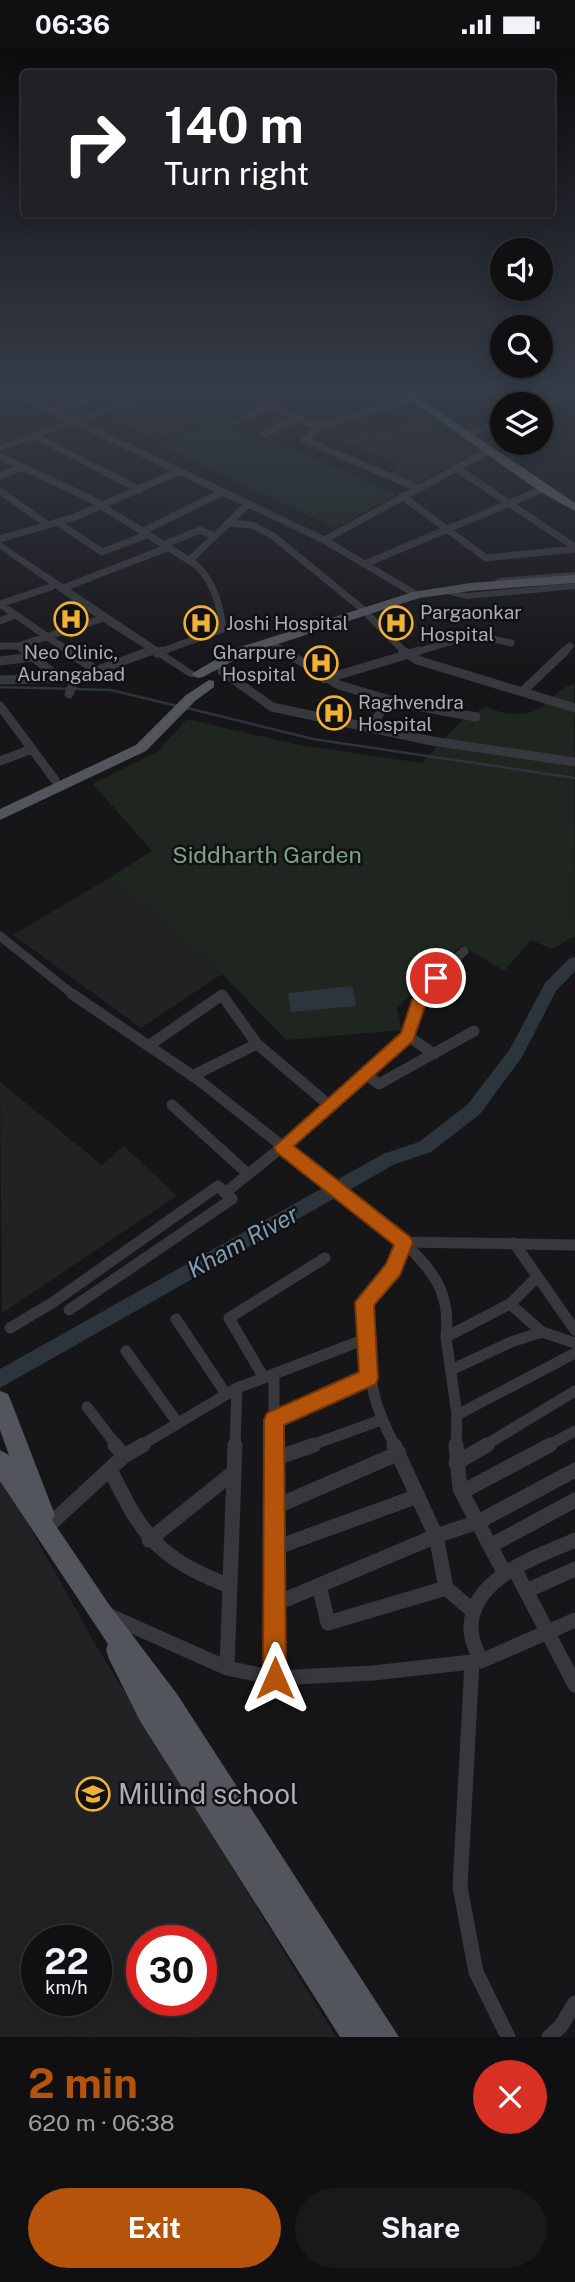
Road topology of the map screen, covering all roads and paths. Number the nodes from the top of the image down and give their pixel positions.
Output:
1 (57, 484) edge
2 (128, 484) edge
3 (153, 484) edge
4 (206, 484) edge
5 (407, 484) edge
6 (425, 484) edge
7 (480, 484) edge
8 (535, 484) edge
9 (548, 484) edge
10 (417, 488) junction
11 (543, 489) junction
12 (140, 490) junction
13 (0, 491) edge
14 (223, 492) junction
15 (402, 496) junction
16 (575, 502) edge
17 (248, 504) junction
18 (510, 504) junction
19 (103, 506) junction
20 (575, 508) edge
21 (53, 523) junction
22 (228, 523) junction
23 (449, 528) junction
24 (144, 533) junction
25 (214, 536) junction
26 (0, 539) edge
27 (324, 540) junction
28 (0, 545) edge
29 (165, 546) junction
30 (575, 548) edge
31 (0, 551) edge
32 (189, 561) junction
33 (367, 563) junction
34 (392, 580) junction
35 (575, 581) edge
36 (51, 587) junction
37 (63, 588) junction
38 (450, 592) junction
39 (410, 597) junction
40 (0, 604) edge
41 (367, 613) junction
42 (15, 615) junction
43 (100, 619) junction
44 (0, 621) edge
45 (44, 637) junction
46 (511, 643) dead end
47 (0, 646) edge
48 (18, 646) junction
49 (276, 646) junction
50 (570, 646) dead end
51 (153, 652) junction
52 (409, 655) junction
53 (32, 657) junction
54 (0, 661) edge
55 (97, 671) junction
56 (76, 678) junction
57 (214, 678) junction
58 (51, 679) junction
59 (325, 679) junction
60 (0, 680) edge
61 (192, 683) junction
62 (522, 692) junction
63 (69, 694) dead end
64 (389, 700) junction
65 (0, 706) edge
66 (575, 708) edge
67 (172, 713) junction
68 (476, 717) dead end
69 (369, 729) junction
70 (32, 749) junction
71 (0, 761) edge
72 (575, 762) edge
73 (55, 780) junction
74 (0, 805) edge
75 (0, 815) edge
76 (0, 936) edge
77 (464, 951) dead end
78 (474, 1031) dead end
79 (408, 1036) junction
80 (257, 1044) junction
81 (148, 1045) junction
82 (434, 1053) junction
83 (365, 1074) junction
84 (192, 1076) junction
85 (172, 1105) dead end
86 (329, 1105) junction
87 (282, 1147) junction
88 (248, 1174) junction
89 (225, 1193) junction
90 (404, 1242) junction
91 (514, 1243) junction
92 (575, 1245) edge
93 (325, 1258) dead end
94 (537, 1277) junction
95 (510, 1304) junction
96 (69, 1310) dead end
97 (176, 1319) dead end
98 (10, 1328) dead end
99 (575, 1330) edge
100 (541, 1332) junction
101 (446, 1337) junction
102 (368, 1338) junction
103 (575, 1343) edge
104 (126, 1351) dead end
105 (575, 1353) edge
106 (453, 1369) junction
107 (269, 1376) junction
108 (369, 1378) junction
109 (231, 1391) junction
110 (575, 1391) edge
111 (1, 1404) edge
112 (87, 1406) dead end
113 (457, 1416) junction
114 (274, 1420) junction
115 (381, 1420) junction
116 (177, 1422) junction
117 (575, 1431) edge
118 (400, 1454) junction
119 (124, 1457) junction
120 (274, 1459) junction
121 (0, 1461) edge
122 (456, 1463) junction
123 (110, 1469) junction
124 (575, 1470) edge
125 (234, 1472) junction
126 (462, 1492) junction
127 (418, 1496) junction
128 (575, 1500) edge
129 (275, 1507) junction
130 (478, 1522) junction
131 (50, 1536) junction
132 (436, 1536) junction
133 (149, 1540) junction
134 (575, 1540) edge
135 (490, 1546) junction
136 (275, 1548) junction
137 (575, 1569) edge
138 (510, 1572) junction
139 (319, 1585) junction
140 (230, 1586) junction
141 (446, 1588) junction
142 (526, 1591) junction
143 (275, 1604) junction
144 (473, 1611) junction
145 (99, 1612) junction
146 (575, 1620) edge
147 (548, 1633) junction
148 (476, 1662) junction
149 (227, 1668) junction
150 (275, 1678) junction
151 (575, 1685) edge
152 (575, 2003) edge
153 (558, 2033) edge
154 (357, 2037) edge
155 (384, 2037) edge
156 (508, 2037) edge

1 - 19 street
2 - 12 street
3 - 12 street
4 - 14 street
5 - 10 street
6 - 10 street
7 - 18 street
8 - 11 highway
9 - 16 highway
10 - 15 street
11 - 18 street
11 - 20 highway
12 - 19 street
13 - 21 street
14 - 17 street
14 - 24 street
15 - 23 street
15 - 27 street
17 - 22 street
17 - 27 street
18 - 23 street
18 - 30 street
19 - 21 street
19 - 24 street
21 - 24 street
21 - 26 street
22 - 25 street
22 - 41 street
23 - 30 street
23 - 33 street
24 - 29 street
25 - 29 street
25 - 32 street
27 - 33 street
28 - 37 street
29 - 32 street
29 - 37 street
31 - 36 street
32 - 51 street
33 - 34 street
34 - 39 street
34 - 39 street
35 - 38 main road
35 - 38 street
36 - 40 street
36 - 43 street
37 - 43 street
38 - 39 main road
38 - 41 main road
39 - 41 main road
40 - 42 street
41 - 49 main road
41 - 52 street
41 - 61 main road
42 - 44 street
42 - 45 street
43 - 45 street
43 - 51 street
45 - 48 street
45 - 55 street
46 - 52 street
47 - 48 street
48 - 53 street
49 - 57 main road
49 - 59 street
50 - 62 street
51 - 55 street
51 - 61 street
52 - 59 street
52 - 62 street
53 - 54 street
53 - 58 street
55 - 56 street
56 - 58 street
56 - 63 street
57 - 61 main road
57 - 61 main road
57 - 69 street
58 - 60 street
59 - 64 street
61 - 67 main road
62 - 66 street
64 - 68 street
64 - 69 street
65 - 70 street
67 - 73 main road
67 - 75 main road
69 - 72 street
70 - 71 street
70 - 73 street
73 - 74 main road
76 - 81 street
77 - 79 street
78 - 82 street
79 - 82 street
79 - 83 street
80 - 81 street
80 - 84 street
80 - 86 street
81 - 84 street
82 - 83 street
83 - 86 street
84 - 87 street
85 - 88 street
86 - 87 street
87 - 88 street
87 - 90 street
88 - 89 street
89 - 96 street
89 - 98 street
90 - 91 street
90 - 101 street
90 - 102 street
91 - 92 street
91 - 94 street
93 - 107 street
94 - 95 street
94 - 99 street
95 - 100 street
95 - 101 street
97 - 109 street
100 - 103 street
100 - 106 street
101 - 106 street
102 - 107 street
102 - 108 street
104 - 116 street
105 - 113 street
106 - 113 street
107 - 109 street
107 - 114 street
108 - 114 street
108 - 115 street
109 - 116 street
109 - 125 street
110 - 122 street
111 - 131 main road
112 - 119 street
113 - 122 street
114 - 120 street
115 - 118 street
115 - 120 street
116 - 119 street
117 - 126 street
118 - 127 street
118 - 129 street
119 - 123 street
120 - 129 street
121 - 131 main road
122 - 126 street
123 - 131 street
123 - 133 street
124 - 130 street
125 - 133 street
125 - 140 street
126 - 130 street
127 - 132 street
127 - 136 street
128 - 135 street
129 - 136 street
130 - 132 street
130 - 135 street
131 - 145 main road
132 - 139 street
132 - 141 street
133 - 140 street
134 - 138 street
135 - 138 street
136 - 143 street
137 - 142 street
138 - 142 street
138 - 144 street
139 - 141 street
139 - 143 street
140 - 149 street
141 - 144 street
142 - 147 street
143 - 150 street
144 - 148 street
145 - 149 street
145 - 154 main road
145 - 155 main road
146 - 147 street
147 - 148 street
147 - 151 street
148 - 150 street
148 - 156 street
149 - 150 street
152 - 153 street

